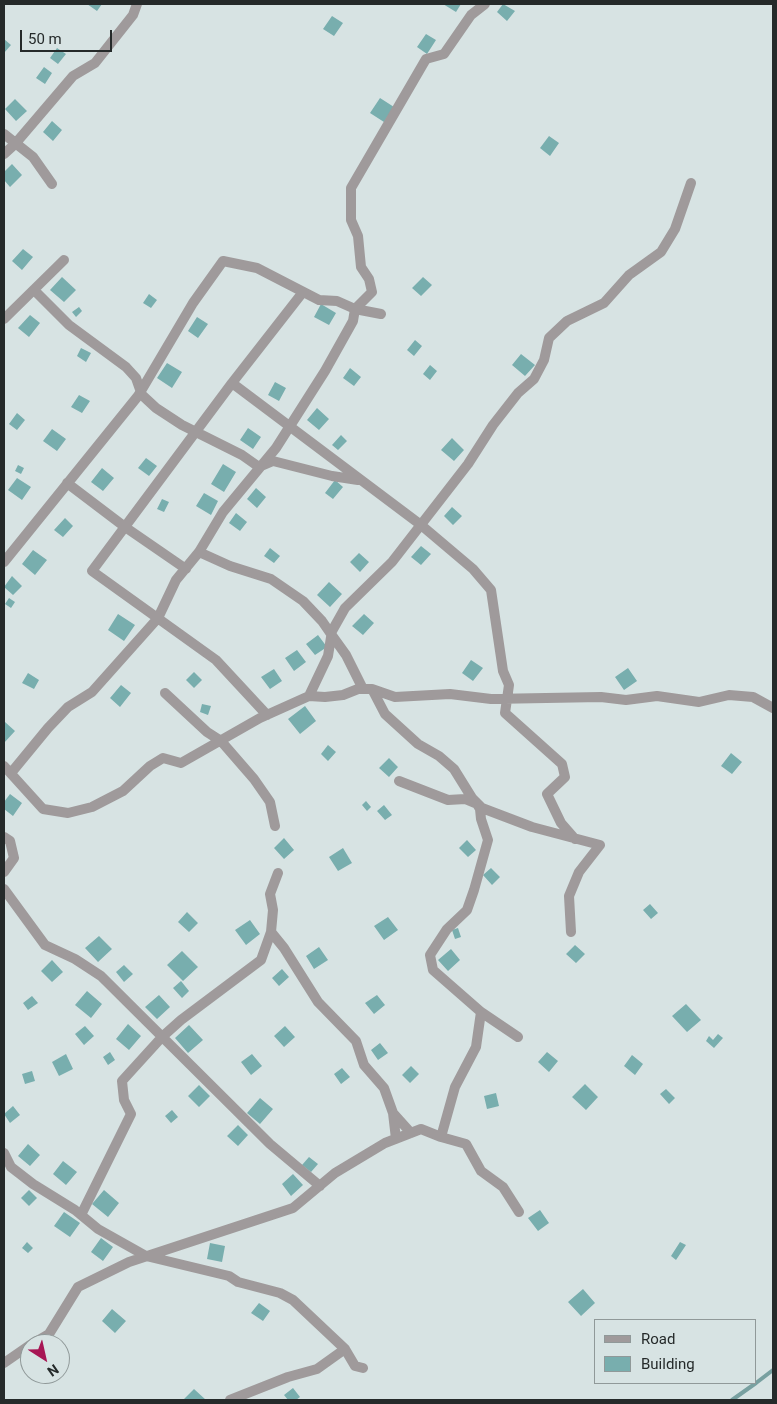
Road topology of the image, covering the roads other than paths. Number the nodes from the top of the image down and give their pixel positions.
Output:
1 (137, 4) edge
2 (485, 4) edge
3 (4, 134) edge
4 (15, 144) junction
5 (4, 154) edge
6 (691, 183) dead end
7 (52, 184) dead end
8 (64, 260) dead end
9 (34, 290) junction
10 (303, 292) junction
11 (355, 309) junction
12 (381, 314) dead end
13 (4, 319) edge
14 (232, 383) junction
15 (142, 389) junction
16 (288, 427) junction
17 (196, 432) junction
18 (260, 468) junction
19 (359, 480) junction
20 (67, 483) junction
21 (421, 525) junction
22 (125, 527) junction
23 (200, 552) junction
24 (4, 562) edge
25 (186, 569) junction
26 (158, 618) junction
27 (331, 634) junction
28 (368, 689) junction
29 (165, 693) dead end
30 (308, 696) junction
31 (506, 699) junction
32 (773, 708) edge
33 (267, 715) junction
34 (221, 741) junction
35 (7, 770) edge
36 (399, 781) dead end
37 (477, 804) junction
38 (275, 826) dead end
39 (4, 837) edge
40 (575, 839) junction
41 (4, 872) edge
42 (278, 872) dead end
43 (4, 889) edge
44 (271, 932) junction
45 (571, 932) dead end
46 (481, 1012) junction
47 (162, 1037) junction
48 (518, 1037) dead end
49 (393, 1113) junction
50 (411, 1133) junction
51 (440, 1137) junction
52 (396, 1139) junction
53 (4, 1153) edge
54 (320, 1186) junction
55 (519, 1212) dead end
56 (81, 1215) junction
57 (146, 1256) junction
58 (48, 1334) edge
59 (345, 1348) junction
60 (20, 1352) edge
61 (4, 1363) edge
62 (363, 1368) dead end
63 (230, 1400) edge

1 - 4 street
2 - 11 street
3 - 4 street
4 - 5 street
4 - 7 street
6 - 21 street
8 - 9 street
9 - 13 street
9 - 15 street
10 - 11 street
10 - 14 street
10 - 15 street
11 - 12 street
11 - 16 street
14 - 16 street
14 - 17 street
15 - 17 street
15 - 20 street
16 - 18 street
16 - 19 street
17 - 18 street
17 - 22 street
18 - 19 street
18 - 23 street
19 - 21 street
20 - 22 street
20 - 24 street
21 - 27 street
21 - 31 street
22 - 25 street
22 - 26 street
23 - 25 street
23 - 27 street
25 - 26 street
26 - 33 street
26 - 35 street
27 - 28 street
27 - 30 street
28 - 30 street
28 - 31 street
28 - 37 street
29 - 34 street
30 - 33 street
31 - 32 street
31 - 40 street
33 - 34 street
34 - 35 street
34 - 38 street
36 - 37 street
37 - 40 street
37 - 46 street
39 - 41 street
40 - 45 street
42 - 44 street
43 - 47 street
44 - 47 street
44 - 49 street
46 - 48 street
46 - 51 street
47 - 54 street
47 - 56 street
49 - 50 street
49 - 52 street
50 - 51 street
50 - 52 street
51 - 55 street
52 - 54 street
53 - 56 street
54 - 57 street
56 - 57 street
57 - 58 street
57 - 59 street
59 - 62 street
59 - 63 street
60 - 61 street

